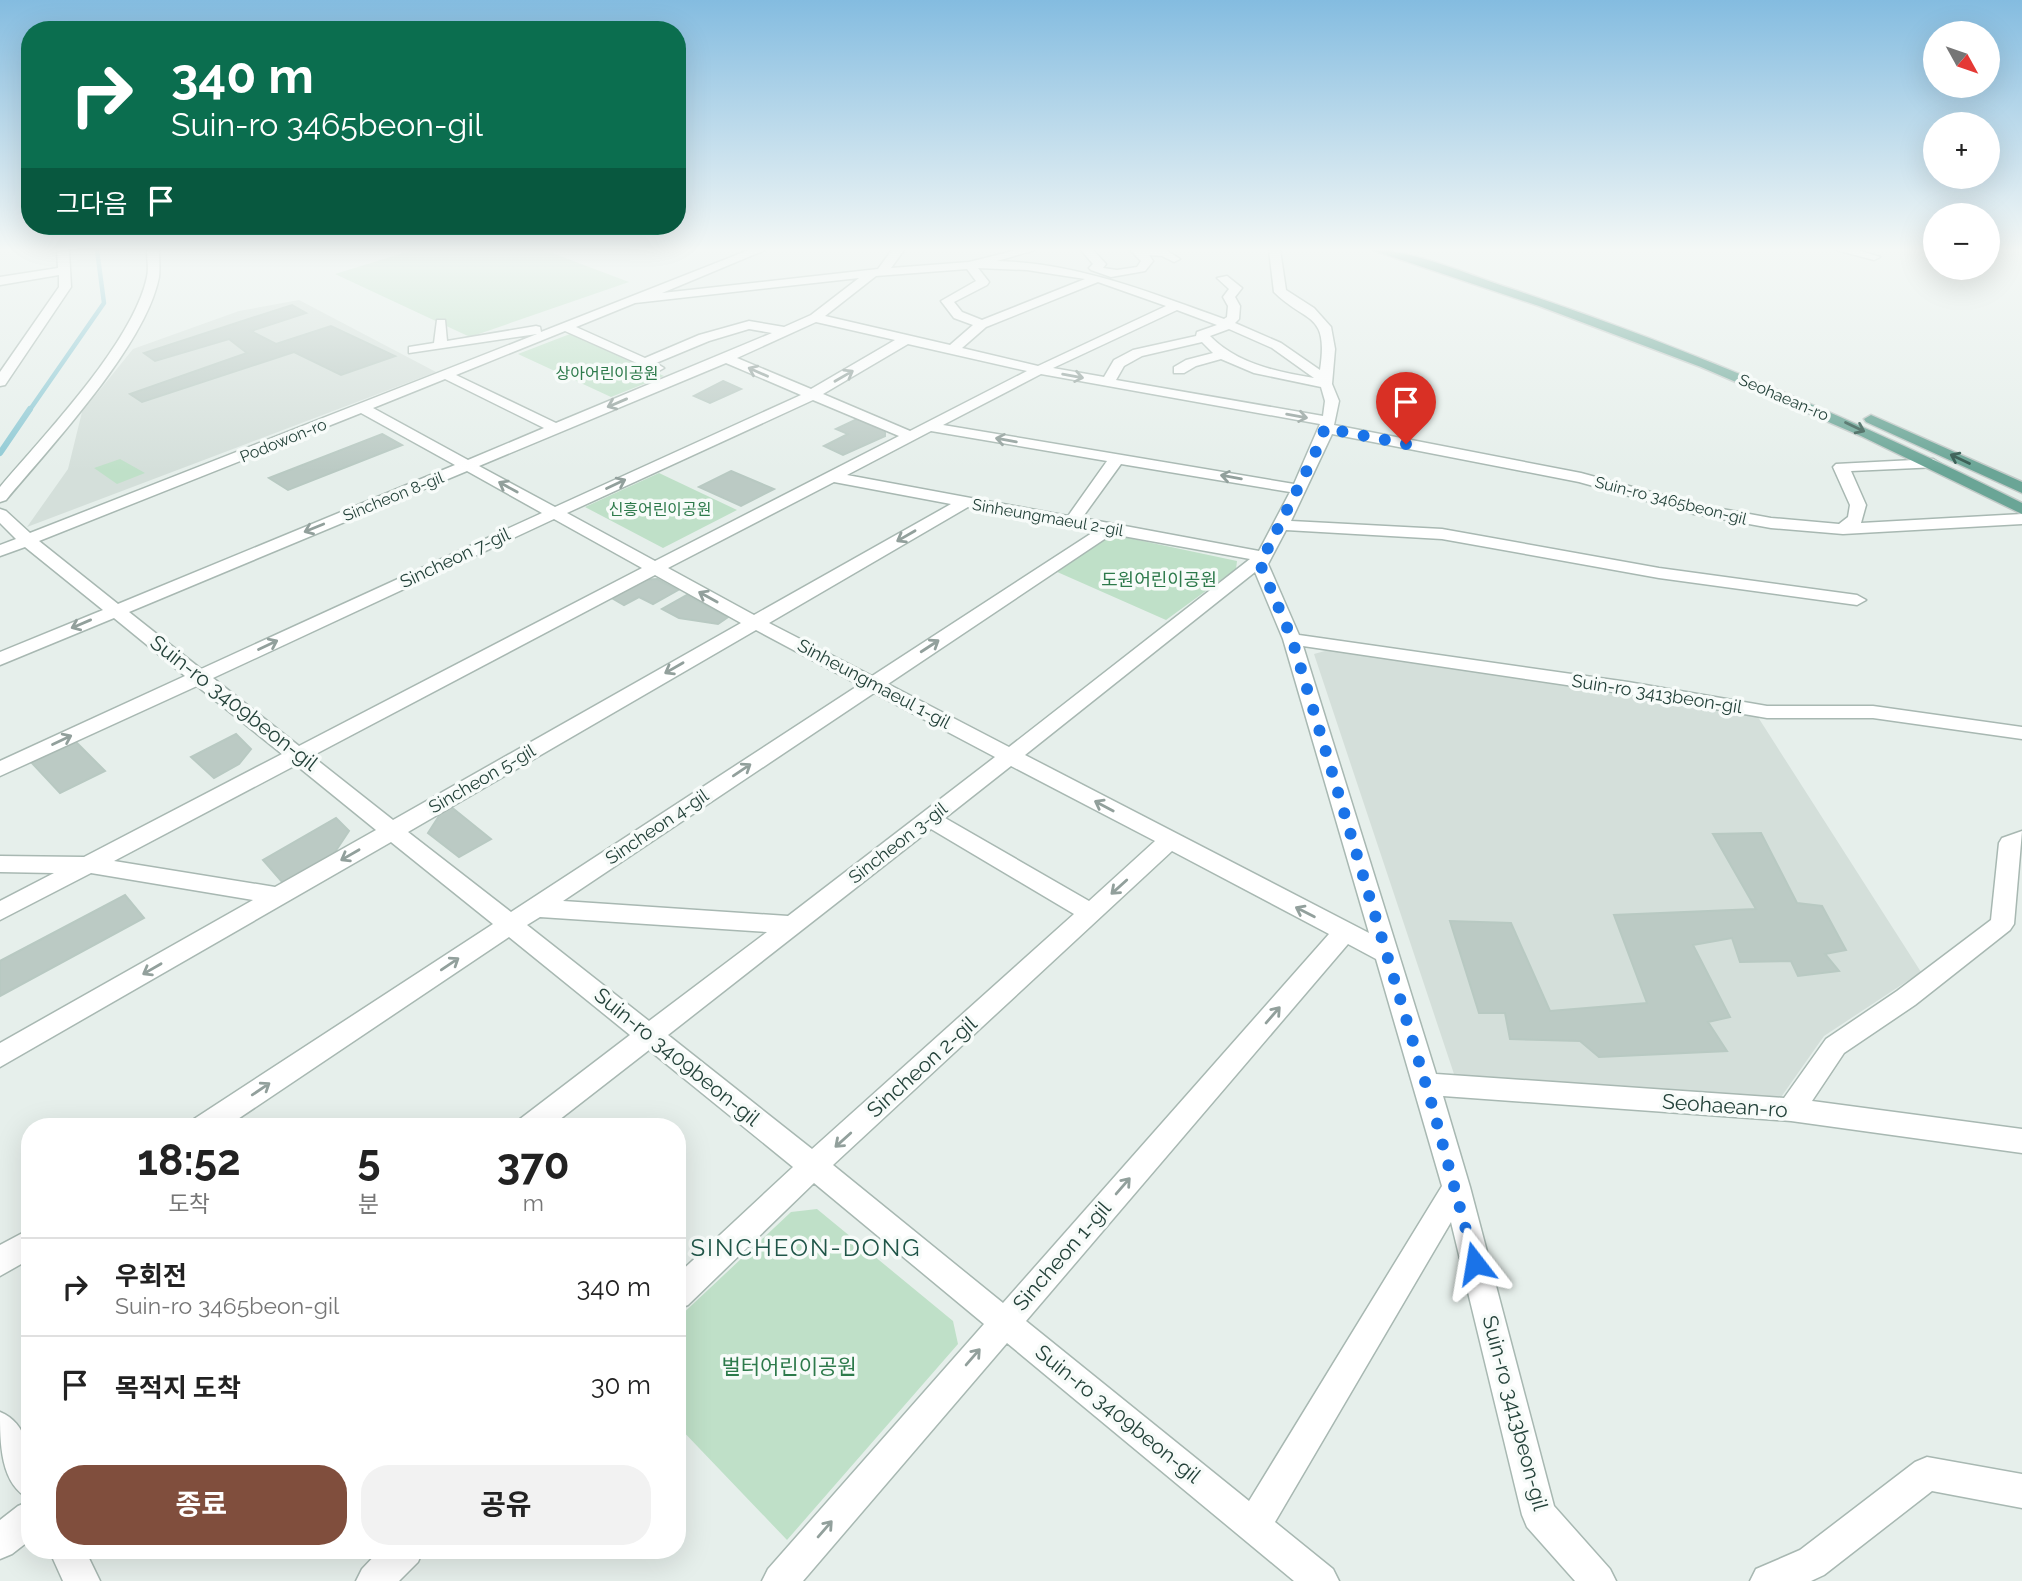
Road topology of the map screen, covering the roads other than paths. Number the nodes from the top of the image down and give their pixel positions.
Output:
1 (441, 323) dead end
2 (40, 324) edge
3 (133, 324) edge
4 (573, 324) edge
5 (802, 324) edge
6 (840, 324) edge
7 (982, 324) edge
8 (1137, 324) edge
9 (1224, 324) edge
10 (1323, 324) edge
11 (1600, 324) edge
12 (1636, 324) edge
13 (570, 325) junction
14 (1227, 325) junction
15 (785, 331) junction
16 (1204, 338) junction
17 (906, 339) junction
18 (440, 345) junction
19 (414, 350) dead end
20 (952, 350) junction
21 (1226, 353) junction
22 (726, 358) junction
23 (647, 362) junction
24 (1039, 370) junction
25 (1179, 370) dead end
26 (446, 375) junction
27 (678, 378) junction
28 (0, 382) edge
29 (1108, 382) junction
30 (1325, 384) junction
31 (811, 395) junction
32 (363, 408) junction
33 (1327, 425) junction
34 (930, 427) junction
35 (556, 429) junction
36 (911, 436) junction
37 (1117, 458) junction
38 (1933, 464) junction
39 (468, 465) junction
40 (833, 477) junction
41 (2019, 485) edge
42 (1298, 489) junction
43 (0, 497) edge
44 (965, 502) junction
45 (2022, 509) edge
46 (554, 513) junction
47 (0, 514) edge
48 (2022, 519) edge
49 (1072, 521) junction
50 (1279, 525) junction
51 (1110, 528) junction
52 (1843, 529) junction
53 (27, 540) junction
54 (0, 551) edge
55 (1264, 557) junction
56 (655, 568) junction
57 (1857, 600) dead end
58 (116, 609) junction
59 (755, 622) junction
60 (1292, 639) junction
61 (0, 659) edge
62 (200, 676) junction
63 (873, 684) junction
64 (2022, 733) edge
65 (300, 755) junction
66 (1010, 755) junction
67 (0, 769) edge
68 (930, 819) junction
69 (393, 830) junction
70 (2022, 839) edge
71 (1170, 841) junction
72 (0, 864) edge
73 (89, 865) junction
74 (279, 896) junction
75 (535, 908) junction
76 (0, 911) edge
77 (1091, 913) junction
78 (511, 924) junction
79 (792, 925) junction
80 (1345, 932) junction
81 (1388, 954) junction
82 (649, 1034) junction
83 (0, 1056) edge
84 (1426, 1084) junction
85 (1791, 1110) junction
86 (218, 1118) edge
87 (542, 1118) edge
88 (2022, 1140) edge
89 (813, 1167) junction
90 (1456, 1187) junction
91 (21, 1248) edge
92 (0, 1262) edge
93 (686, 1287) edge
94 (1004, 1321) junction
95 (0, 1428) edge
96 (21, 1466) edge
97 (2022, 1491) edge
98 (21, 1525) edge
99 (1254, 1525) junction
100 (0, 1542) edge
101 (71, 1559) edge
102 (397, 1559) edge
103 (82, 1581) edge
104 (374, 1581) edge
105 (780, 1581) edge
106 (1321, 1581) edge
107 (1598, 1581) edge
108 (1768, 1581) edge

1 - 18 street
2 - 28 street
3 - 43 street
4 - 13 street, Podowon-ro
5 - 15 street, Sincheon 8-gil
6 - 17 street, Suin-ro 3465beon-gil
7 - 20 street
8 - 24 street
9 - 14 street
10 - 30 street
11 -> 38 main road, Seohaean-ro
41 -> 12 main road, Seohaean-ro
13 - 18 street
13 - 23 street
13 - 26 street, Podowon-ro
14 - 16 street
14 - 30 street
15 - 22 street, Sincheon 8-gil
15 - 23 street
16 - 21 street
16 - 29 street
17 - 20 street, Suin-ro 3465beon-gil
31 -> 17 street, Sincheon 7-gil
18 - 19 street
20 - 24 street, Suin-ro 3465beon-gil
21 - 25 street
21 - 30 street
22 - 27 street, Sincheon 8-gil
31 -> 22 street
23 - 27 street
24 -> 29 street, Suin-ro 3465beon-gil
24 - 34 street
26 - 32 street, Podowon-ro
26 - 35 street
27 -> 35 street, Sincheon 8-gil
29 -> 33 street, Suin-ro 3465beon-gil
30 - 33 street
31 - 36 street
46 -> 31 street, Sincheon 7-gil
32 - 39 street, Sinheungmaeul 1-gil
32 - 53 street, Podowon-ro
33 - 42 street
33 - 52 street, Suin-ro 3465beon-gil
34 - 36 street
37 -> 34 street
35 - 39 street, Sincheon 8-gil
36 - 40 street
42 -> 37 street
37 - 49 street
38 - 45 main road, Seohaean-ro
38 - 52 street
46 -> 39 street, Sinheungmaeul 1-gil
39 -> 58 street, Sincheon 8-gil
40 - 44 street, Sinheungmaeul 2-gil
40 - 56 street
42 - 50 street
44 - 49 street, Sinheungmaeul 2-gil
44 -> 59 street, Sincheon 5-gil
46 - 56 street, Sinheungmaeul 1-gil
62 -> 46 street, Sincheon 7-gil
47 - 53 street, Suin-ro 3409beon-gil
48 - 52 street, Suin-ro 3465beon-gil
49 - 51 street, Sinheungmaeul 2-gil
50 - 55 street
50 - 57 street
51 - 55 street, Sinheungmaeul 2-gil
63 -> 51 street, Sincheon 4-gil
53 - 54 street, Podowon-ro
53 - 58 street, Suin-ro 3409beon-gil
55 - 60 street, Suin-ro 3413beon-gil
55 - 66 street, Sincheon 3-gil
59 -> 56 street, Sinheungmaeul 1-gil
56 - 65 street
58 -> 61 street, Sincheon 8-gil
58 - 62 street, Suin-ro 3409beon-gil
59 - 63 street, Sinheungmaeul 1-gil
59 -> 69 street, Sincheon 5-gil
60 - 64 street, Suin-ro 3413beon-gil
60 - 81 street, Suin-ro 3413beon-gil
62 - 65 street, Suin-ro 3409beon-gil
67 -> 62 street, Sincheon 7-gil
63 - 66 street, Sinheungmaeul 1-gil
75 -> 63 street, Sincheon 4-gil
65 - 69 street, Suin-ro 3409beon-gil
65 - 73 street
66 - 68 street, Sincheon 3-gil
71 -> 66 street, Sinheungmaeul 1-gil
68 - 77 street
68 - 79 street, Sincheon 3-gil
69 -> 74 street, Sincheon 5-gil
69 - 78 street, Suin-ro 3409beon-gil
70 - 85 street
71 -> 77 street, Sincheon 2-gil
80 -> 71 street, Sinheungmaeul 1-gil
72 - 73 street
73 - 74 street
73 - 76 street
74 -> 83 street, Sincheon 5-gil
75 - 78 street, Sincheon 4-gil
75 - 79 street
77 -> 89 street, Sincheon 2-gil
78 - 82 street, Suin-ro 3409beon-gil
86 -> 78 street, Sincheon 4-gil
79 - 82 street, Sincheon 3-gil
80 - 81 street, Sinheungmaeul 1-gil
94 -> 80 street, Sincheon 1-gil
81 - 84 street, Suin-ro 3413beon-gil
82 - 87 street, Sincheon 3-gil
82 - 89 street, Suin-ro 3409beon-gil
84 - 85 street, Seohaean-ro
84 - 90 street, Suin-ro 3413beon-gil
85 - 88 street, Seohaean-ro
89 - 93 street, Sincheon 2-gil
89 - 94 street, Suin-ro 3409beon-gil
90 - 99 street
90 - 107 street, Suin-ro 3413beon-gil
91 - 92 street
94 - 99 street, Suin-ro 3409beon-gil
105 -> 94 street, Sincheon 1-gil
95 - 96 street
97 - 108 street
98 - 100 street
99 - 106 street, Suin-ro 3409beon-gil
101 - 103 street
102 - 104 street

